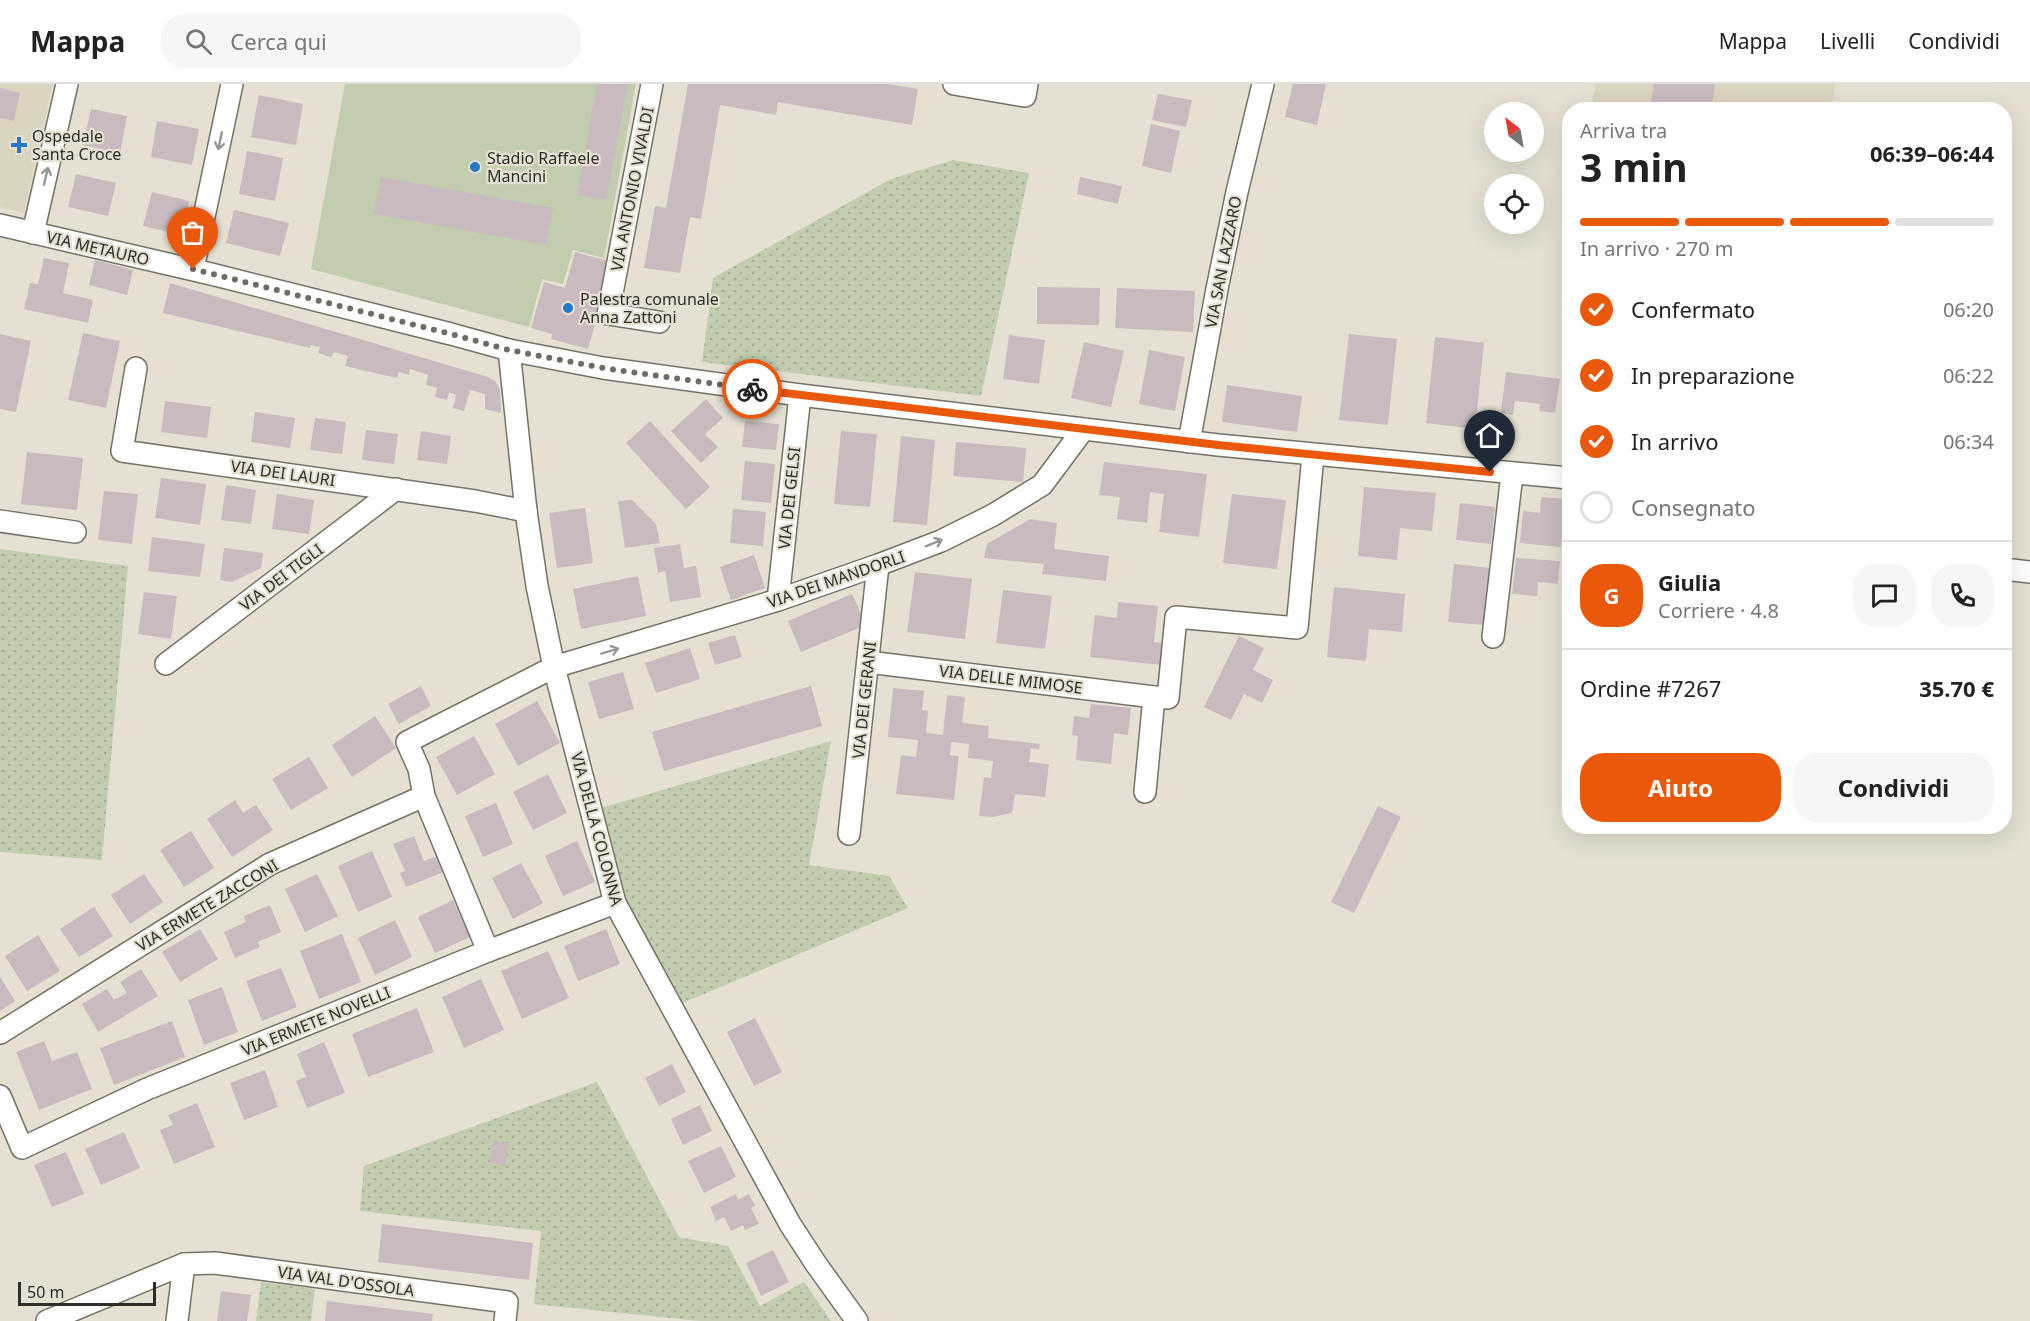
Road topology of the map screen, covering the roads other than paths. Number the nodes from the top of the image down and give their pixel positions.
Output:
1 (67, 84) edge
2 (232, 84) edge
3 (652, 84) edge
4 (954, 84) edge
5 (1263, 84) edge
6 (1026, 90) edge
7 (0, 225) edge
8 (33, 233) junction
9 (193, 269) junction
10 (659, 322) dead end
11 (509, 350) junction
12 (136, 368) dead end
13 (800, 395) junction
14 (1083, 430) junction
15 (1189, 442) junction
16 (1313, 455) junction
17 (1512, 474) junction
18 (1562, 478) edge
19 (396, 489) junction
20 (526, 511) junction
21 (0, 521) edge
22 (75, 532) dead end
23 (878, 566) junction
24 (2012, 570) edge
25 (2030, 572) edge
26 (778, 600) junction
27 (1493, 637) dead end
28 (868, 662) junction
29 (166, 664) dead end
30 (554, 667) junction
31 (1154, 696) junction
32 (1146, 792) dead end
33 (424, 796) junction
34 (849, 834) dead end
35 (615, 903) junction
36 (488, 951) junction
37 (0, 1033) edge
38 (0, 1096) edge
39 (184, 1263) junction
40 (506, 1312) edge
41 (47, 1321) edge
42 (177, 1321) edge
43 (857, 1321) edge

8 -> 1 street
2 -> 9 street
3 - 10 street, VIA ANTONIO VIVALDI
4 - 6 street
5 - 15 street, VIA SAN LAZZARO
7 - 8 street, VIA METAURO
8 - 9 street, VIA METAURO
9 - 11 street, VIA METAURO
11 - 13 street, VIA METAURO
11 - 20 street, VIA DELLA COLONNA
12 - 19 street, VIA DEI LAURI
13 - 14 street, VIA METAURO
13 - 26 street, VIA DEI GELSI
14 - 15 street, VIA METAURO
23 -> 14 street, VIA DEI MANDORLI
15 - 16 street, VIA METAURO
16 - 17 street, VIA METAURO
16 - 31 street
17 - 18 street, VIA METAURO
17 - 27 street
19 - 20 street, VIA DEI LAURI
19 - 29 street, VIA DEI TIGLI
20 - 30 street, VIA DELLA COLONNA
21 - 22 street
23 - 26 street, VIA DEI MANDORLI
23 - 28 street, VIA DEI GERANI
24 - 25 street
30 -> 26 street, VIA DEI MANDORLI
28 - 31 street, VIA DELLE MIMOSE
28 - 34 street, VIA DEI GERANI
30 - 33 street, VIA DEI MANDORLI
30 - 35 street, VIA DELLA COLONNA
31 - 32 street
33 - 36 street
33 - 37 street, VIA ERMETE ZACCONI
35 - 36 street, VIA ERMETE NOVELLI
35 - 43 street, VIA DELLA COLONNA
36 - 38 street, VIA ERMETE NOVELLI
39 - 40 street, VIA VAL D'OSSOLA
39 - 41 street
39 - 42 street

